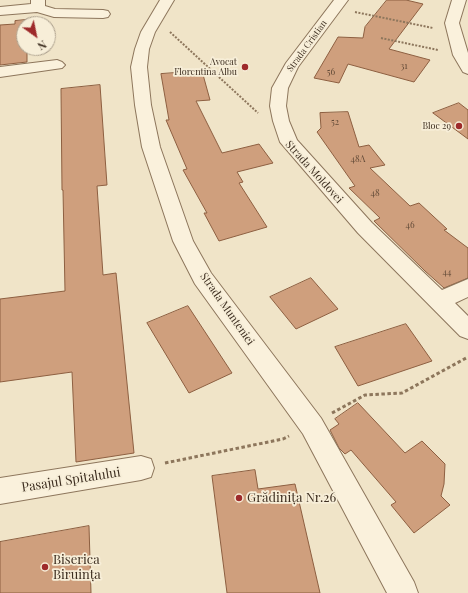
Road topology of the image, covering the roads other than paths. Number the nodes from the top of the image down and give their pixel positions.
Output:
1 (167, 0) edge
2 (341, 0) edge
3 (459, 0) edge
4 (38, 4) edge
5 (0, 12) edge
6 (103, 14) dead end
7 (58, 65) dead end
8 (468, 69) edge
9 (0, 72) edge
10 (289, 142) joint
11 (468, 287) edge
12 (439, 301) junction
13 (468, 330) edge
14 (141, 468) road end
15 (0, 492) edge
16 (403, 593) edge

1 - 16 street, Strada Munteniei
2 - 10 street, Strada Cristian
3 - 8 street
4 - 5 street
4 - 6 street
7 - 9 street
10 - 12 street, Strada Moldovei
11 - 12 street
12 - 13 street, Strada Moldovei
14 - 15 street, Pasajul Spitalului

